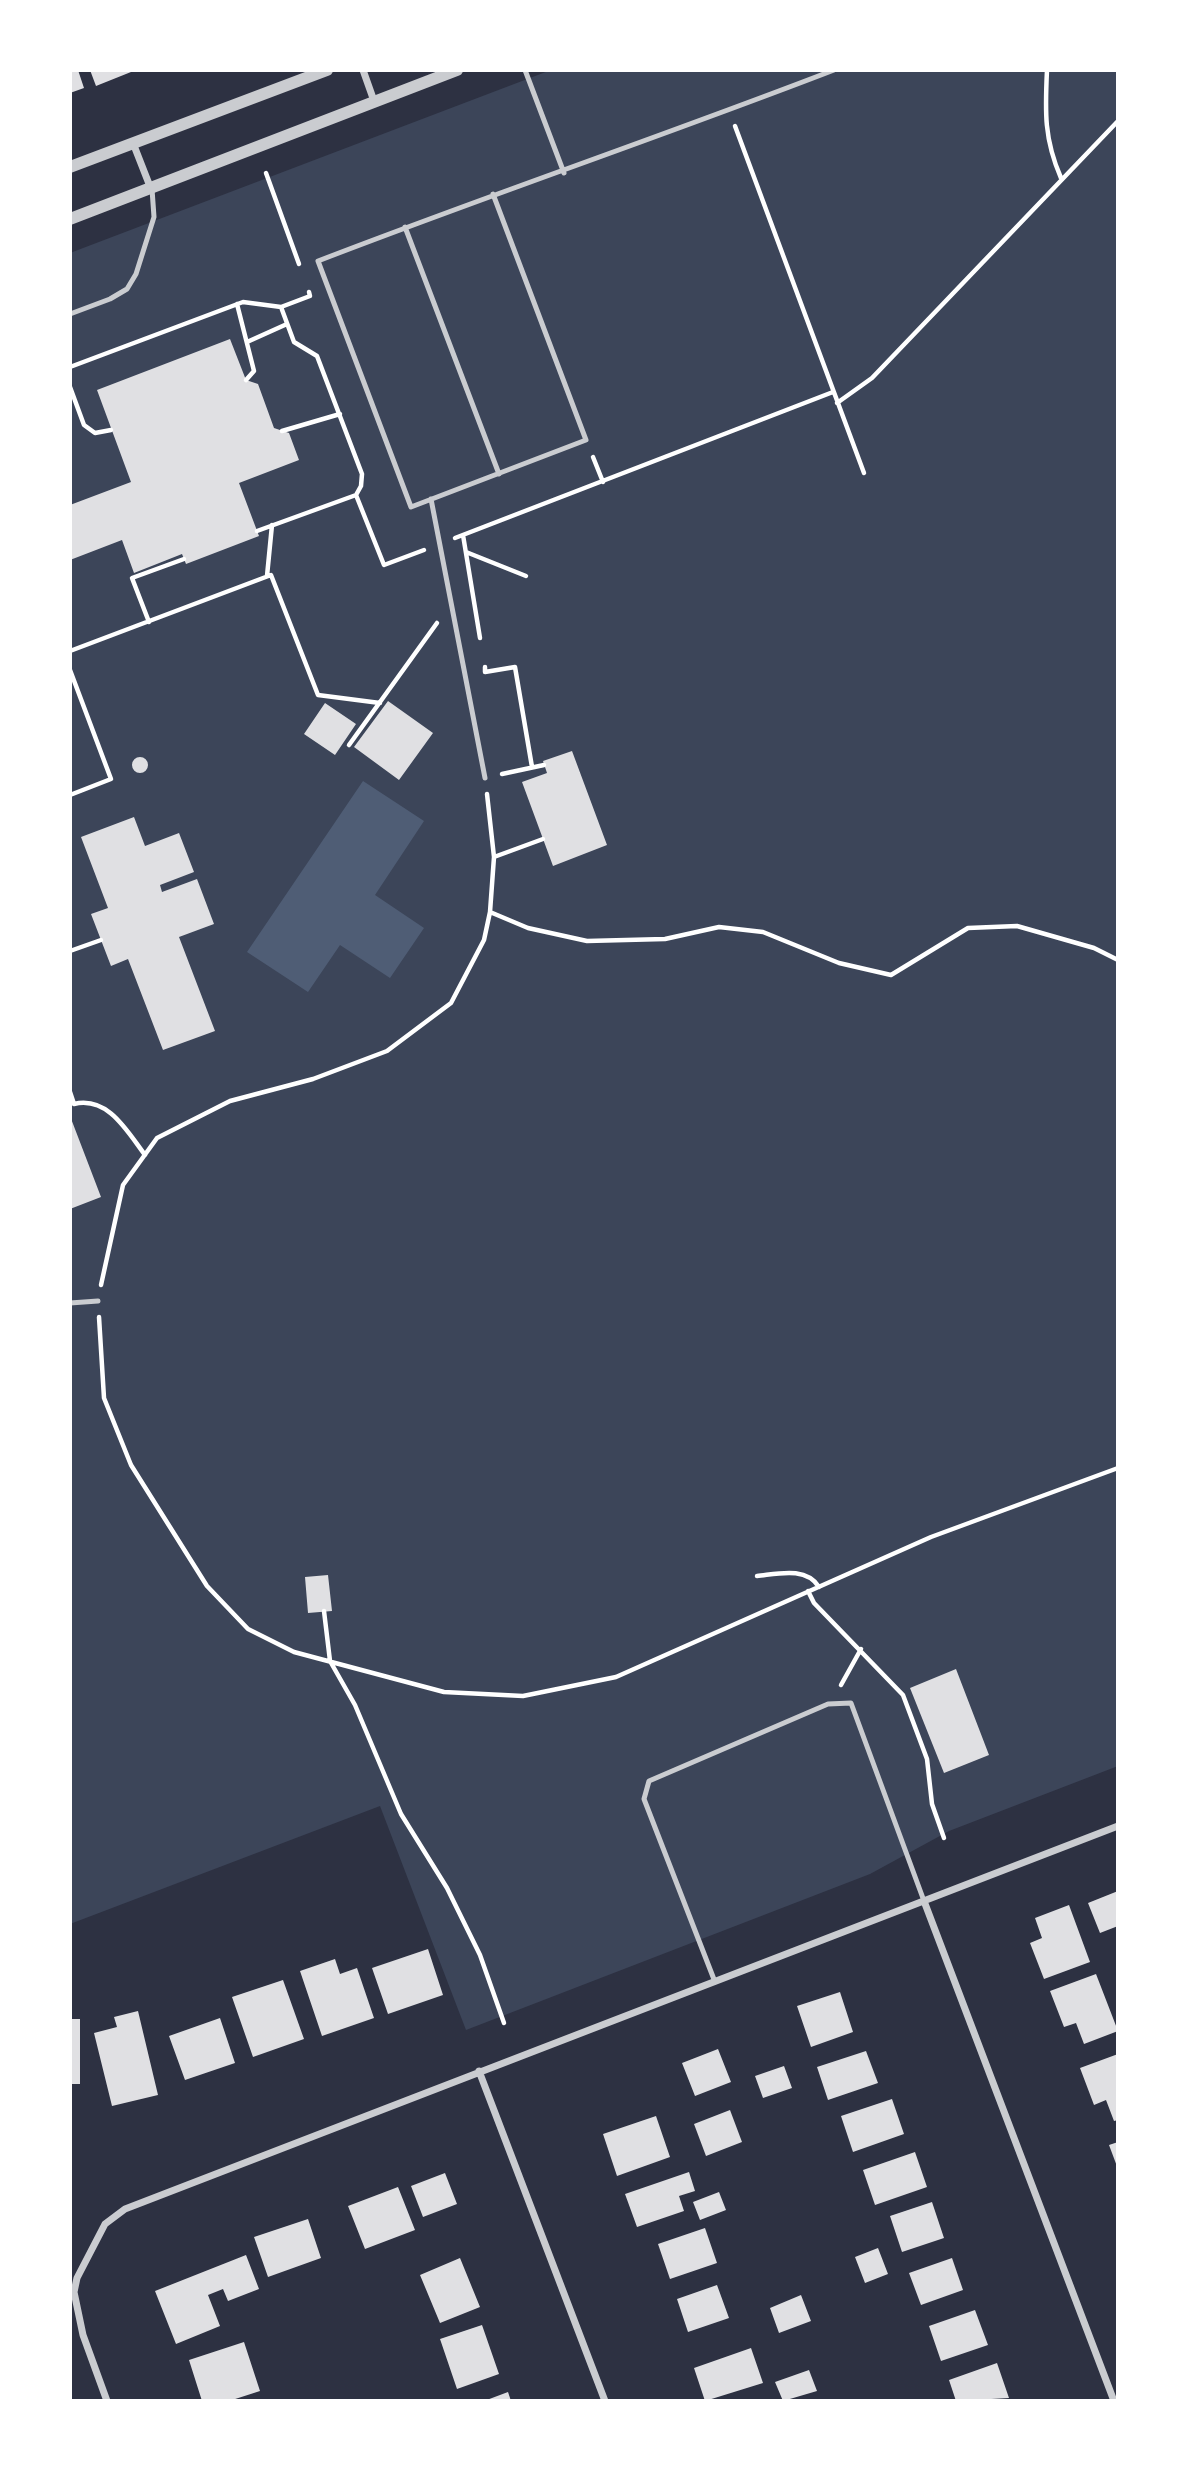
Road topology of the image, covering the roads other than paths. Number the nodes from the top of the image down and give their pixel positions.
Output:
1 (327, 70) edge
2 (363, 70) edge
3 (457, 70) edge
4 (525, 70) edge
5 (834, 70) edge
6 (374, 101) junction
7 (133, 143) junction
8 (70, 167) edge
9 (564, 173) junction
10 (152, 190) junction
11 (493, 194) junction
12 (70, 219) edge
13 (405, 227) junction
14 (70, 314) edge
15 (499, 474) junction
16 (431, 499) junction
17 (485, 778) road end
18 (98, 1301) road end
19 (70, 1303) edge
20 (1118, 1826) edge
21 (924, 1901) junction
22 (715, 1982) junction
23 (480, 2071) junction
24 (107, 2401) edge
25 (605, 2401) edge
26 (1114, 2401) edge

1 - 7 street
2 - 6 street
3 - 6 street
4 - 9 lane
5 - 9 lane
6 - 10 street
7 - 8 street
7 - 10 street
9 - 11 lane
10 - 12 street
10 - 14 lane
11 - 13 lane
11 - 15 lane
13 - 15 lane
13 - 16 lane
15 - 16 lane
16 - 17 lane
18 - 19 lane
20 - 21 street
21 - 22 street
21 - 22 lane
21 - 26 street
22 - 23 street
23 - 24 street
23 - 25 street

